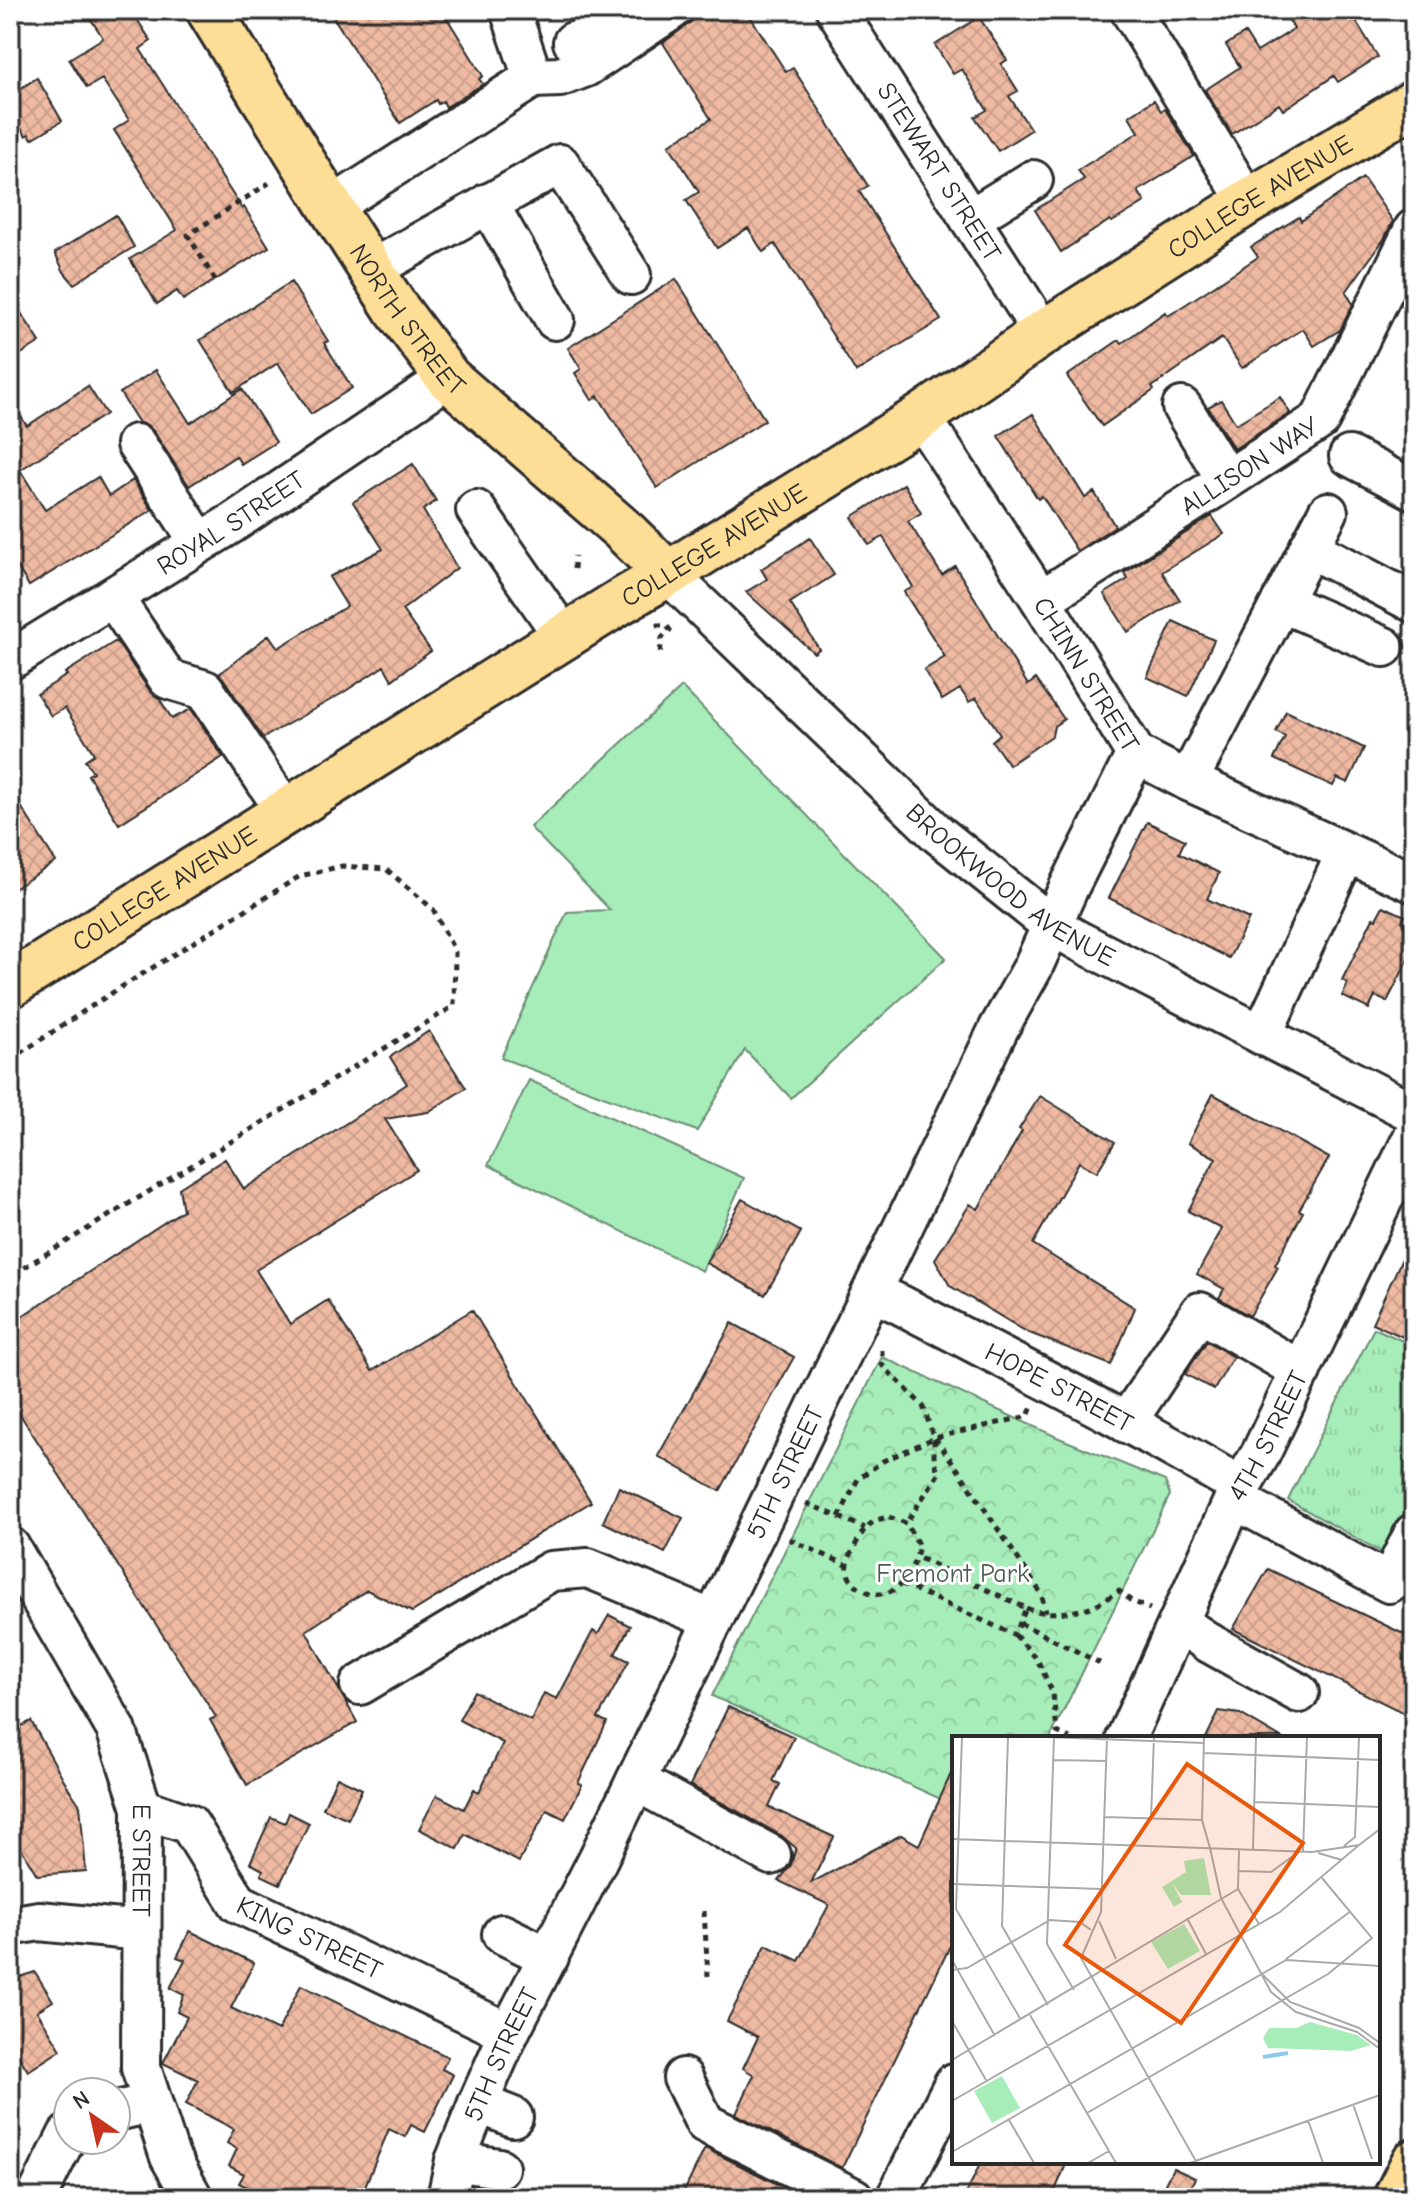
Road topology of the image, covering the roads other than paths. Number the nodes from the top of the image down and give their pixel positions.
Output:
1 (209, 10) edge
2 (510, 10) edge
3 (624, 10) edge
4 (672, 10) edge
5 (836, 10) edge
6 (1130, 10) edge
7 (573, 42) dead end
8 (533, 78) junction
9 (1414, 103) edge
10 (1033, 180) dead end
11 (1248, 202) junction
12 (488, 203) junction
13 (331, 207) junction
14 (970, 219) junction
15 (1411, 243) edge
16 (372, 269) junction
17 (631, 275) dead end
18 (555, 320) dead end
19 (1043, 333) junction
20 (448, 378) junction
21 (1182, 407) dead end
22 (921, 417) junction
23 (136, 444) dead end
24 (1349, 456) dead end
25 (1226, 479) junction
26 (1414, 490) edge
27 (476, 510) dead end
28 (1328, 512) dead end
29 (200, 543) junction
30 (1309, 548) junction
31 (668, 574) junction
32 (113, 597) junction
33 (1041, 600) junction
34 (1281, 602) junction
35 (1414, 603) edge
36 (564, 637) junction
37 (1384, 647) dead end
38 (11, 658) edge
39 (1136, 754) junction
40 (1188, 781) junction
41 (286, 812) junction
42 (1346, 853) junction
43 (1414, 883) edge
44 (1051, 925) junction
45 (10, 985) edge
46 (1262, 1035) junction
47 (1414, 1113) edge
48 (1414, 1135) edge
49 (872, 1292) junction
50 (1301, 1371) junction
51 (1126, 1423) junction
52 (1238, 1493) junction
53 (1414, 1533) edge
54 (10, 1547) edge
55 (713, 1620) junction
56 (1179, 1623) junction
57 (360, 1685) dead end
58 (1299, 1693) dead end
59 (1133, 1736) edge
60 (636, 1781) junction
61 (142, 1808) junction
62 (771, 1855) dead end
63 (10, 1926) edge
64 (141, 1931) junction
65 (502, 1934) dead end
66 (566, 1945) junction
67 (529, 2017) junction
68 (683, 2078) dead end
69 (952, 2087) edge
70 (478, 2103) junction
71 (134, 2107) edge
72 (513, 2117) dead end
73 (57, 2156) edge
74 (455, 2161) junction
75 (1414, 2162) edge
76 (499, 2168) dead end
77 (36, 2198) edge
78 (193, 2198) edge
79 (447, 2198) edge
80 (854, 2198) edge
81 (896, 2198) edge
82 (1396, 2198) edge

1 - 13 main road, NORTH STREET
2 - 8 street
3 - 7 street
4 - 8 street
5 - 14 street, STEWART STREET
6 - 11 street
8 - 13 street
9 - 11 main road, COLLEGE AVENUE
10 - 14 street
11 - 19 main road, COLLEGE AVENUE
12 - 16 street
12 - 17 street
12 - 18 street
13 - 16 main road, NORTH STREET
14 - 19 street, STEWART STREET
15 - 25 street, ALLISON WAY
16 - 20 main road, NORTH STREET
19 - 22 main road, COLLEGE AVENUE
20 - 29 street, ROYAL STREET
20 - 31 main road, NORTH STREET
21 - 25 street
22 - 31 main road, COLLEGE AVENUE
22 - 33 street, CHINN STREET
23 - 29 street
24 - 26 street
25 - 33 street, ALLISON WAY
27 - 36 street
28 - 30 street
29 - 32 street, ROYAL STREET
30 - 34 street
30 - 35 street
31 - 36 main road, COLLEGE AVENUE
31 - 44 street, BROOKWOOD AVENUE
32 - 38 street, ROYAL STREET
32 - 41 street
33 - 39 street, CHINN STREET
34 - 37 street
34 - 40 street
36 - 41 main road, COLLEGE AVENUE
39 - 40 street, CHINN STREET
39 - 44 street, 5TH STREET
40 - 42 street, CHINN STREET
41 - 45 main road, COLLEGE AVENUE
42 - 43 street, CHINN STREET
42 - 46 street
44 - 46 street, BROOKWOOD AVENUE
44 - 49 street, 5TH STREET
46 - 47 street, BROOKWOOD AVENUE
48 - 50 street, 4TH STREET
49 - 51 street, HOPE STREET
49 - 55 street, 5TH STREET
50 - 51 street
50 - 52 street, 4TH STREET
51 - 52 street, HOPE STREET
52 - 53 street, HOPE STREET
52 - 56 street, 4TH STREET
54 - 61 street, E STREET
55 - 57 street
55 - 60 street, 5TH STREET
56 - 58 street
56 - 59 street, 4TH STREET
60 - 62 street
60 - 66 street, 5TH STREET
61 - 64 street, E STREET
61 - 67 street, KING STREET
63 - 64 street
64 - 71 street, E STREET
65 - 66 street
66 - 67 street, 5TH STREET
67 - 70 street, 5TH STREET
68 - 80 street
69 - 81 street
70 - 72 street
70 - 74 street, 5TH STREET
71 - 78 street, E STREET
73 - 77 street
74 - 76 street
74 - 79 street, 5TH STREET
75 - 82 main road

